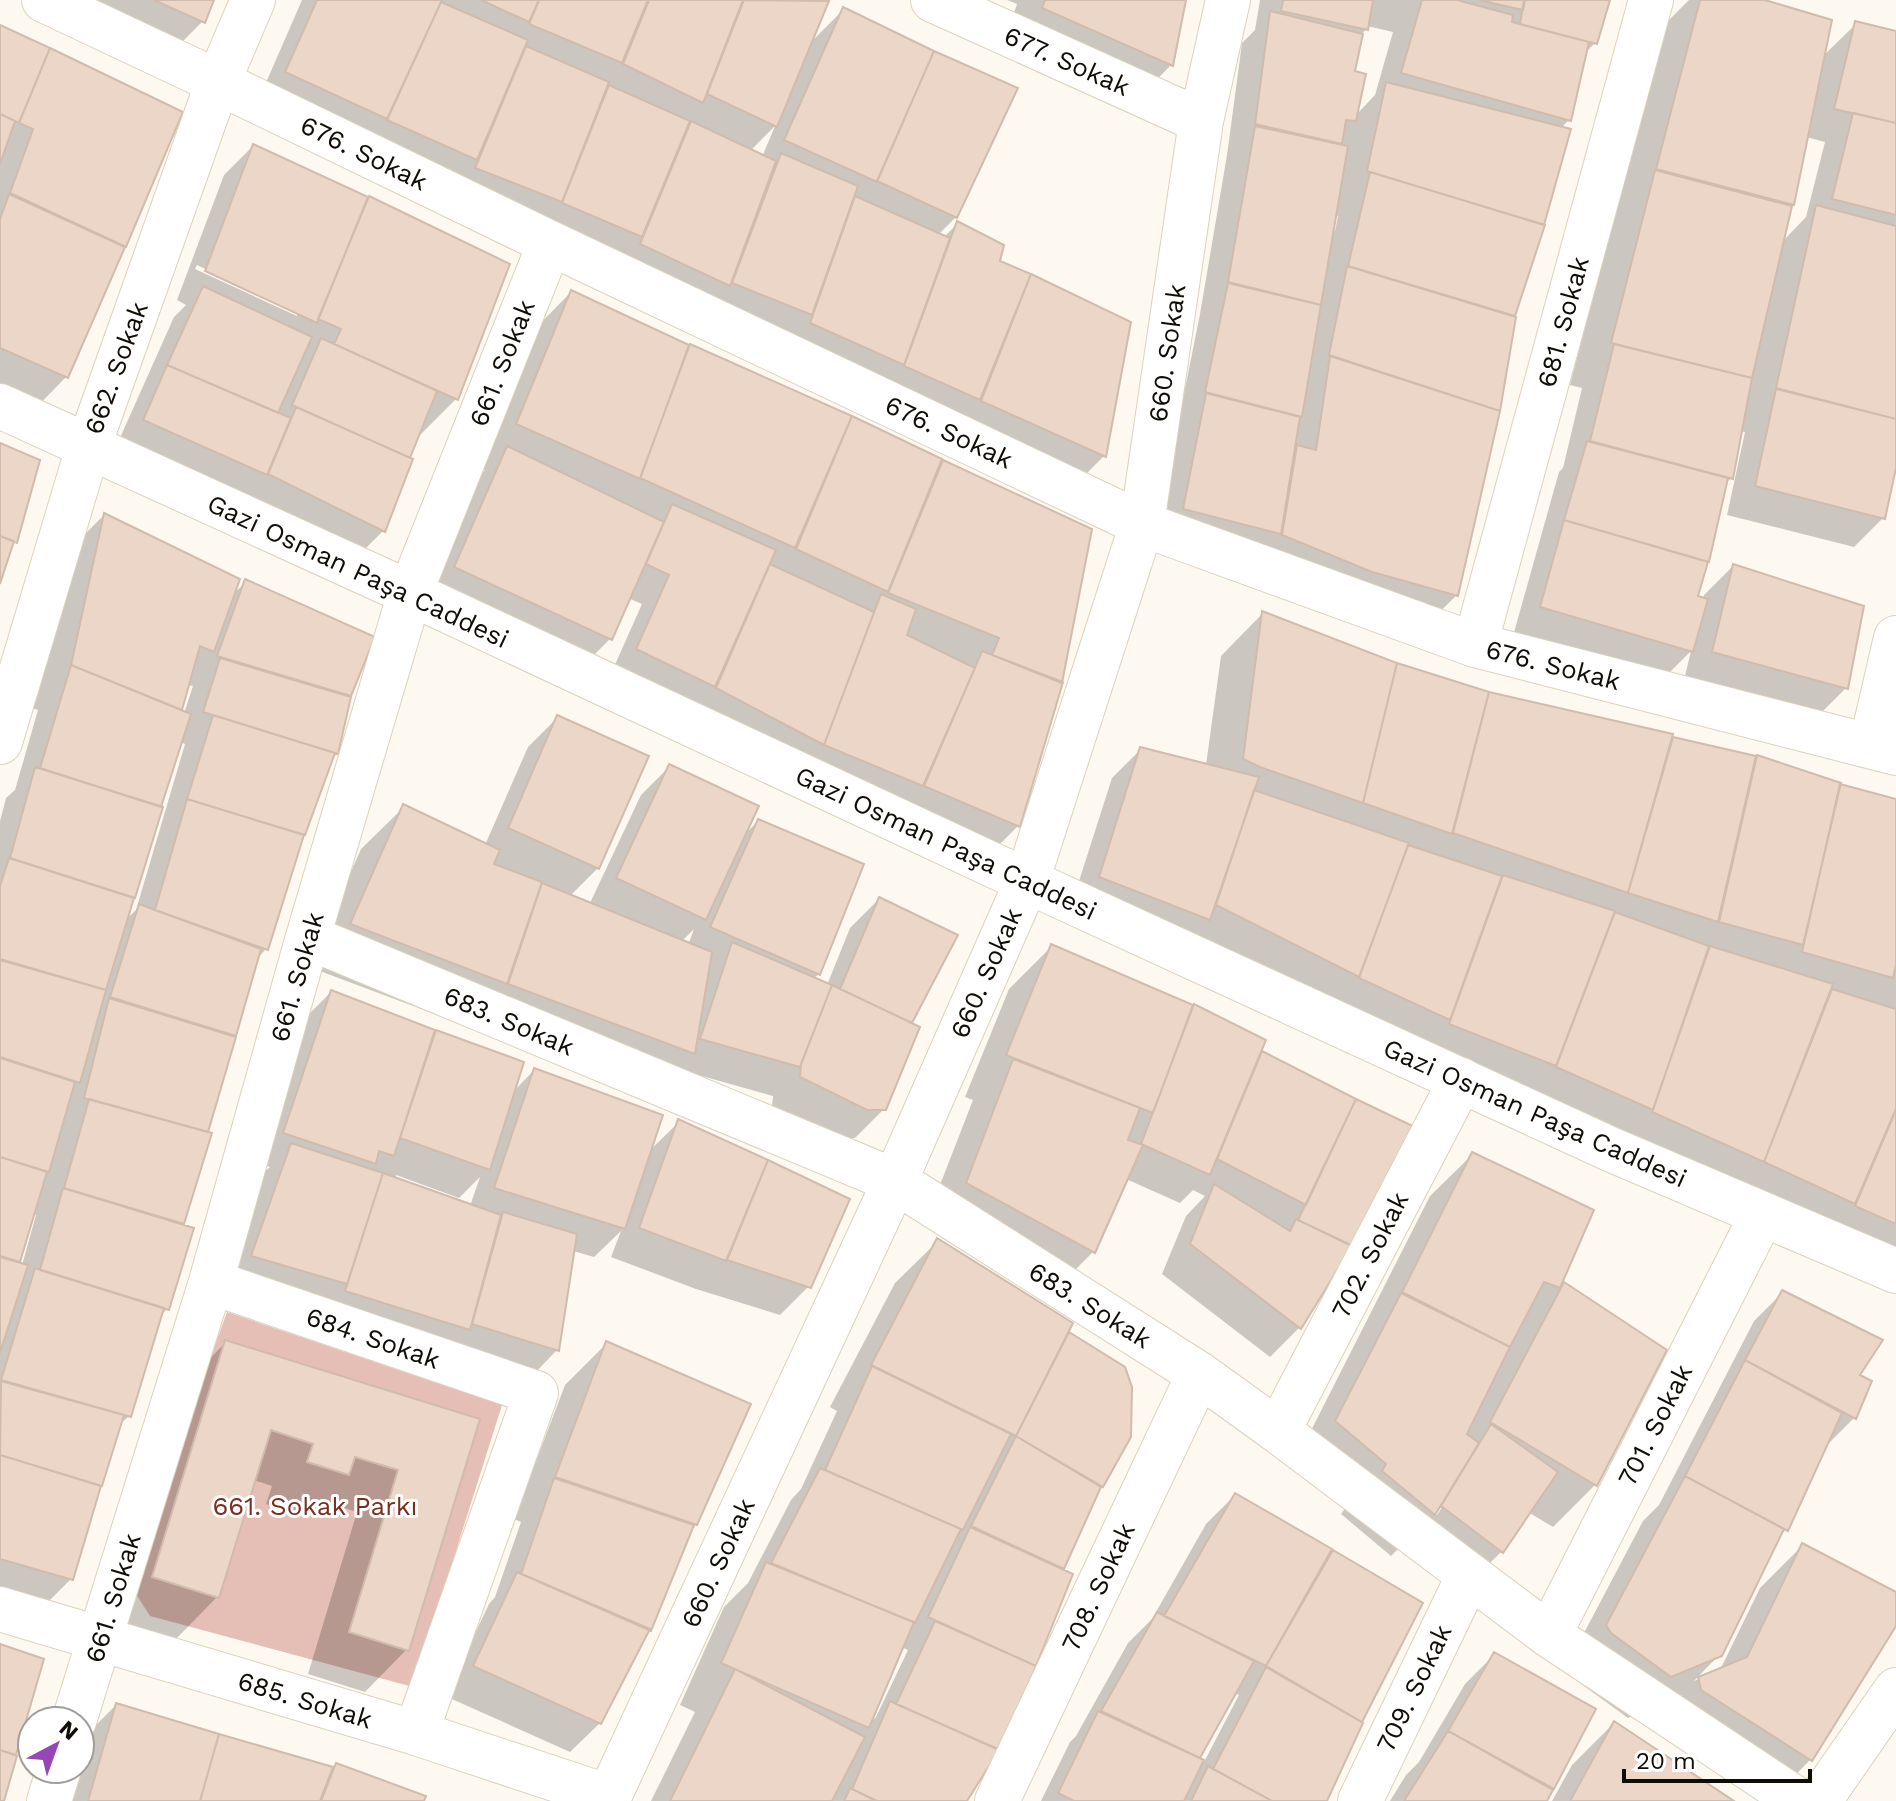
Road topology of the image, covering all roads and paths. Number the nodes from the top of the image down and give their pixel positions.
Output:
1 (44, 0) edge
2 (253, 0) edge
3 (933, 0) edge
4 (1228, 0) edge
5 (1651, 0) edge
6 (218, 82) junction
7 (1201, 121) junction
8 (550, 243) junction
9 (0, 406) edge
10 (88, 448) junction
11 (1142, 524) junction
12 (410, 593) junction
13 (1896, 638) edge
14 (1475, 645) junction
15 (0, 742) edge
16 (1883, 750) edge
17 (1027, 881) junction
18 (308, 937) junction
19 (1461, 1080) junction
20 (895, 1181) junction
21 (1762, 1215) junction
22 (1896, 1271) edge
23 (211, 1282) junction
24 (1199, 1374) junction
25 (1278, 1431) junction
26 (1469, 1575) junction
27 (0, 1609) edge
28 (1549, 1635) junction
29 (100, 1639) junction
30 (1896, 1690) edge
31 (79, 1705) edge
32 (416, 1733) junction
33 (608, 1799) edge
34 (997, 1801) edge
35 (1360, 1801) edge
36 (1799, 1801) edge
37 (1819, 1801) edge

1 - 6 street, 676. Sokak
2 - 6 street, 662. Sokak
3 - 7 street, 677. Sokak
4 - 7 street, 660. Sokak
5 - 14 street, 681. Sokak
6 - 8 street, 676. Sokak
6 - 10 street, 662. Sokak
7 - 11 street, 660. Sokak
8 - 11 street, 676. Sokak
8 - 12 street, 661. Sokak
9 - 10 street, Gazi Osman Paşa Caddesi
10 - 12 street, Gazi Osman Paşa Caddesi
10 - 15 street, 662. Sokak
11 - 14 street, 676. Sokak
11 - 17 street, 660. Sokak
12 - 17 street, Gazi Osman Paşa Caddesi
12 - 18 street, 661. Sokak
13 - 16 street
14 - 16 street, 676. Sokak
17 - 19 street, Gazi Osman Paşa Caddesi
17 - 20 street, 660. Sokak
18 - 20 street, 683. Sokak
18 - 23 street, 661. Sokak
19 - 21 street, Gazi Osman Paşa Caddesi
19 - 25 street, 702. Sokak
20 - 24 street, 683. Sokak
20 - 33 street, 660. Sokak
21 - 22 street, Gazi Osman Paşa Caddesi
21 - 28 street, 701. Sokak
23 - 29 street, 661. Sokak
23 - 32 street, 684. Sokak
24 - 25 street, 683. Sokak
24 - 34 street, 708. Sokak
25 - 26 street, 683. Sokak
26 - 28 street, 683. Sokak
26 - 35 street, 709. Sokak
27 - 29 street, 685. Sokak
28 - 36 street, 683. Sokak
29 - 31 street, 661. Sokak
29 - 32 street, 685. Sokak
30 - 37 street
32 - 33 street, 685. Sokak

